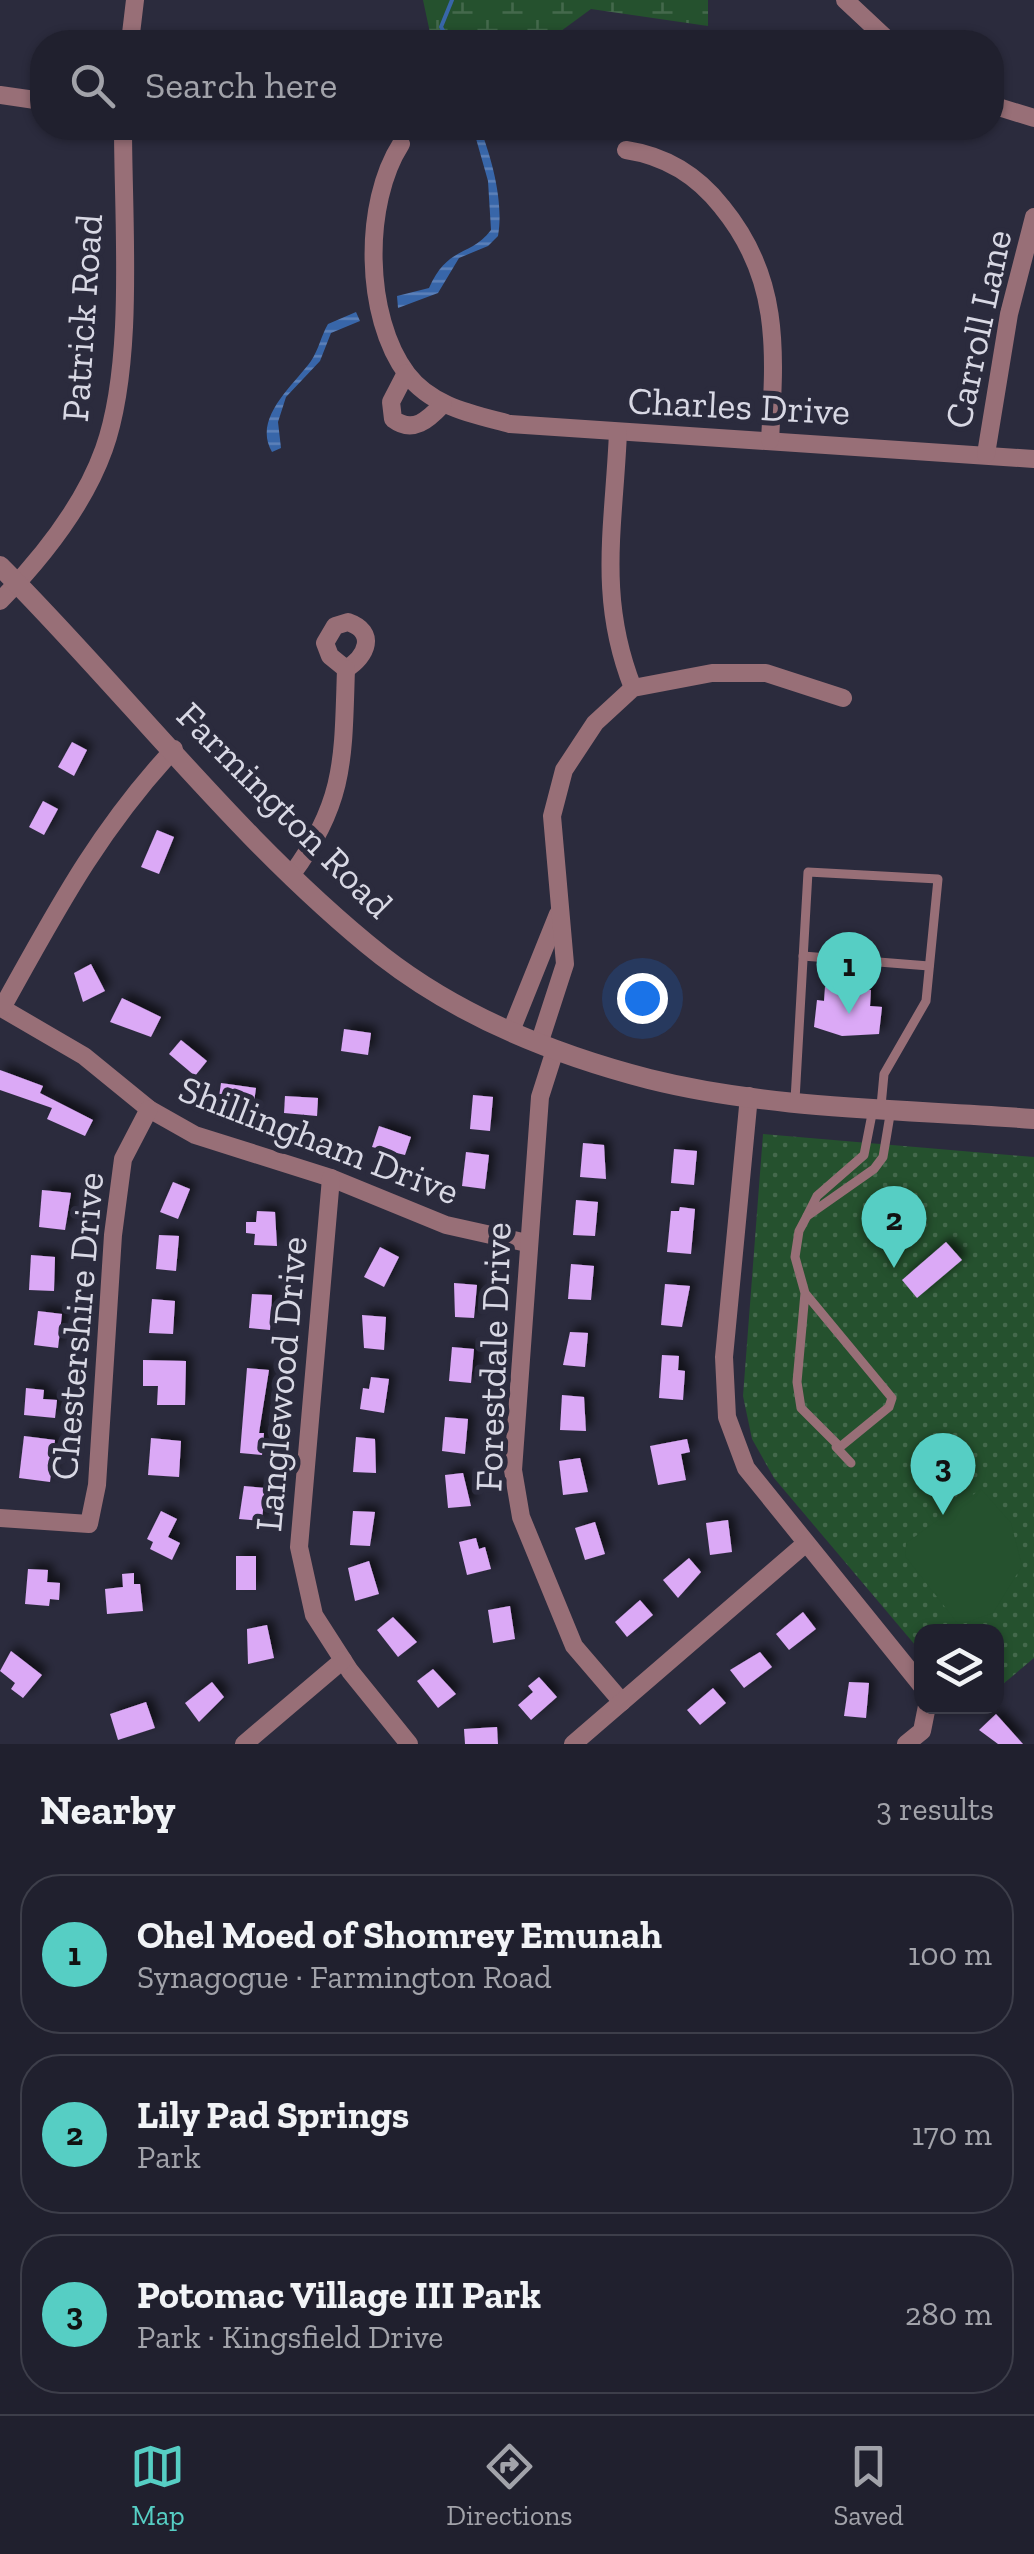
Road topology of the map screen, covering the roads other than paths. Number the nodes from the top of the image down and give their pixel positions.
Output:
1 (135, 0) edge
2 (844, 0) edge
3 (131, 30) edge
4 (877, 30) edge
5 (0, 95) edge
6 (30, 100) edge
7 (1004, 109) edge
8 (1034, 118) edge
9 (124, 140) edge
10 (400, 144) dead end
11 (626, 150) dead end
12 (1034, 217) edge
13 (406, 373) junction
14 (442, 404) junction
15 (618, 432) junction
16 (770, 440) junction
17 (986, 454) junction
18 (1034, 459) edge
19 (0, 566) edge
20 (17, 583) junction
21 (0, 601) edge
22 (346, 669) dead end
23 (633, 688) junction
24 (843, 698) dead end
25 (174, 750) junction
26 (292, 874) junction
27 (558, 914) junction
28 (803, 956) junction
29 (929, 966) junction
30 (1, 1008) edge
31 (510, 1031) junction
32 (547, 1047) junction
33 (749, 1096) junction
34 (795, 1100) junction
35 (882, 1106) junction
36 (149, 1109) junction
37 (1034, 1119) edge
38 (331, 1178) junction
39 (838, 1179) junction
40 (846, 1190) junction
41 (807, 1216) junction
42 (527, 1244) junction
43 (805, 1293) junction
44 (834, 1444) junction
45 (851, 1464) dead end
46 (0, 1518) edge
47 (805, 1544) junction
48 (343, 1660) junction
49 (914, 1673) edge
50 (622, 1702) junction
51 (928, 1737) edge
52 (244, 1744) edge
53 (408, 1744) edge
54 (573, 1744) edge
55 (906, 1744) edge

1 - 3 street
2 - 4 street
5 - 6 street
7 - 8 street
9 - 20 street, Patrick Road
10 - 13 street, Charles Drive
11 - 16 street
12 - 17 street, Carroll Lane
13 - 14 street, Charles Drive
13 - 14 street
14 - 15 street, Charles Drive
15 - 16 street, Charles Drive
15 - 23 street
16 - 17 street, Charles Drive
17 - 18 street, Charles Drive
19 - 20 street, Farmington Road
20 - 21 street, Patrick Road
20 - 25 street, Farmington Road
22 - 26 street
23 - 24 street
23 - 27 street, Forestdale Drive
25 - 26 street, Farmington Road
25 - 30 street
26 - 31 street, Farmington Road
27 - 31 street
27 - 32 street, Forestdale Drive
28 - 29 lane
28 - 29 lane
28 - 34 lane
29 - 35 lane
30 - 36 street, Shillingham Drive
31 - 32 street, Farmington Road
32 - 33 street, Farmington Road
32 - 42 street, Forestdale Drive
33 - 34 street, Farmington Road
33 - 47 street
34 - 35 street, Farmington Road
35 - 37 street, Farmington Road
35 - 39 lane
35 - 40 lane
36 - 38 street, Shillingham Drive
36 - 46 street, Chestershire Drive
38 - 42 street, Shillingham Drive
38 - 48 street, Langlewood Drive
39 - 40 lane
39 - 41 lane
40 - 41 lane
41 - 43 lane
42 - 50 street, Forestdale Drive
43 - 44 lane
43 - 44 lane
44 - 45 lane
47 - 49 street
47 - 50 street
48 - 52 street
48 - 53 street, Langlewood Drive
50 - 54 street
51 - 55 street

